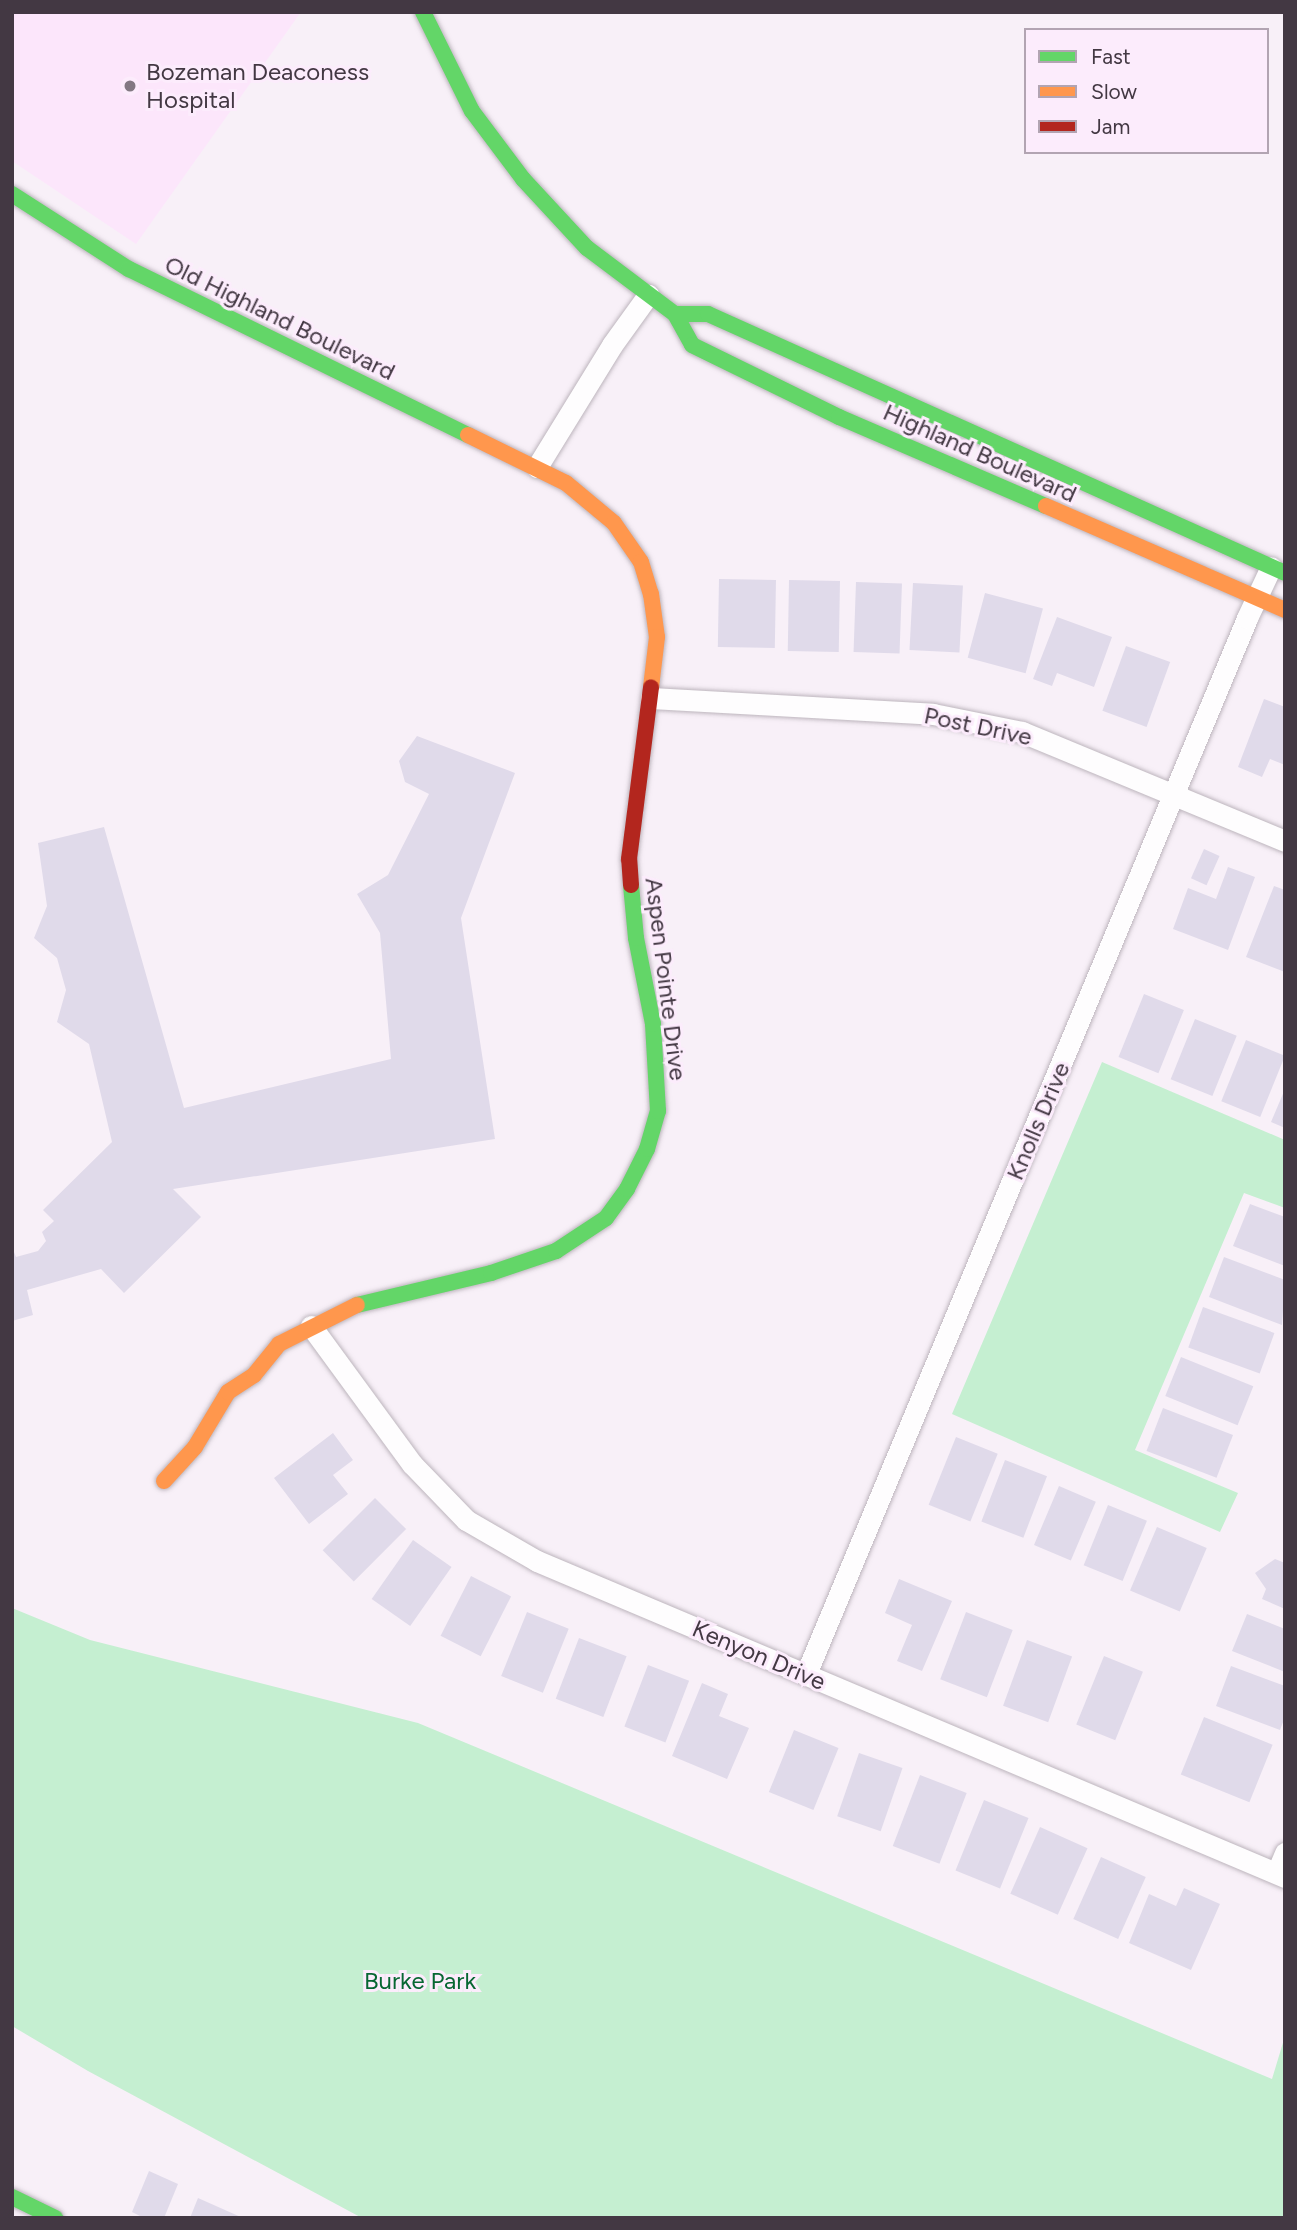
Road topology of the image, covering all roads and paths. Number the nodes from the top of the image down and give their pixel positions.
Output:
1 (423, 12) edge
2 (12, 194) edge
3 (648, 295) junction
4 (675, 314) junction
5 (537, 467) junction
6 (1278, 570) edge
7 (1257, 597) junction
8 (1285, 610) edge
9 (651, 698) junction
10 (1175, 795) junction
11 (1285, 841) edge
12 (311, 1326) junction
13 (163, 1481) dead end
14 (806, 1674) junction
15 (1282, 1867) edge
16 (12, 2197) edge
17 (55, 2218) edge

1 - 3 street, Highland Boulevard
2 - 5 street, Old Highland Boulevard
3 - 4 street, Highland Boulevard
3 - 5 street
4 - 6 street, Highland Boulevard
4 - 7 street, Highland Boulevard
5 - 9 street, Aspen Pointe Drive
6 - 7 street, Knolls Drive
7 - 8 street, Highland Boulevard
7 - 10 street, Knolls Drive
9 - 10 street, Post Drive
9 - 12 street, Aspen Pointe Drive
10 - 11 street, Post Drive
10 - 14 street, Knolls Drive
12 - 13 street, Aspen Pointe Drive
12 - 14 street, Kenyon Drive
14 - 15 street, Kenyon Drive
16 - 17 street

